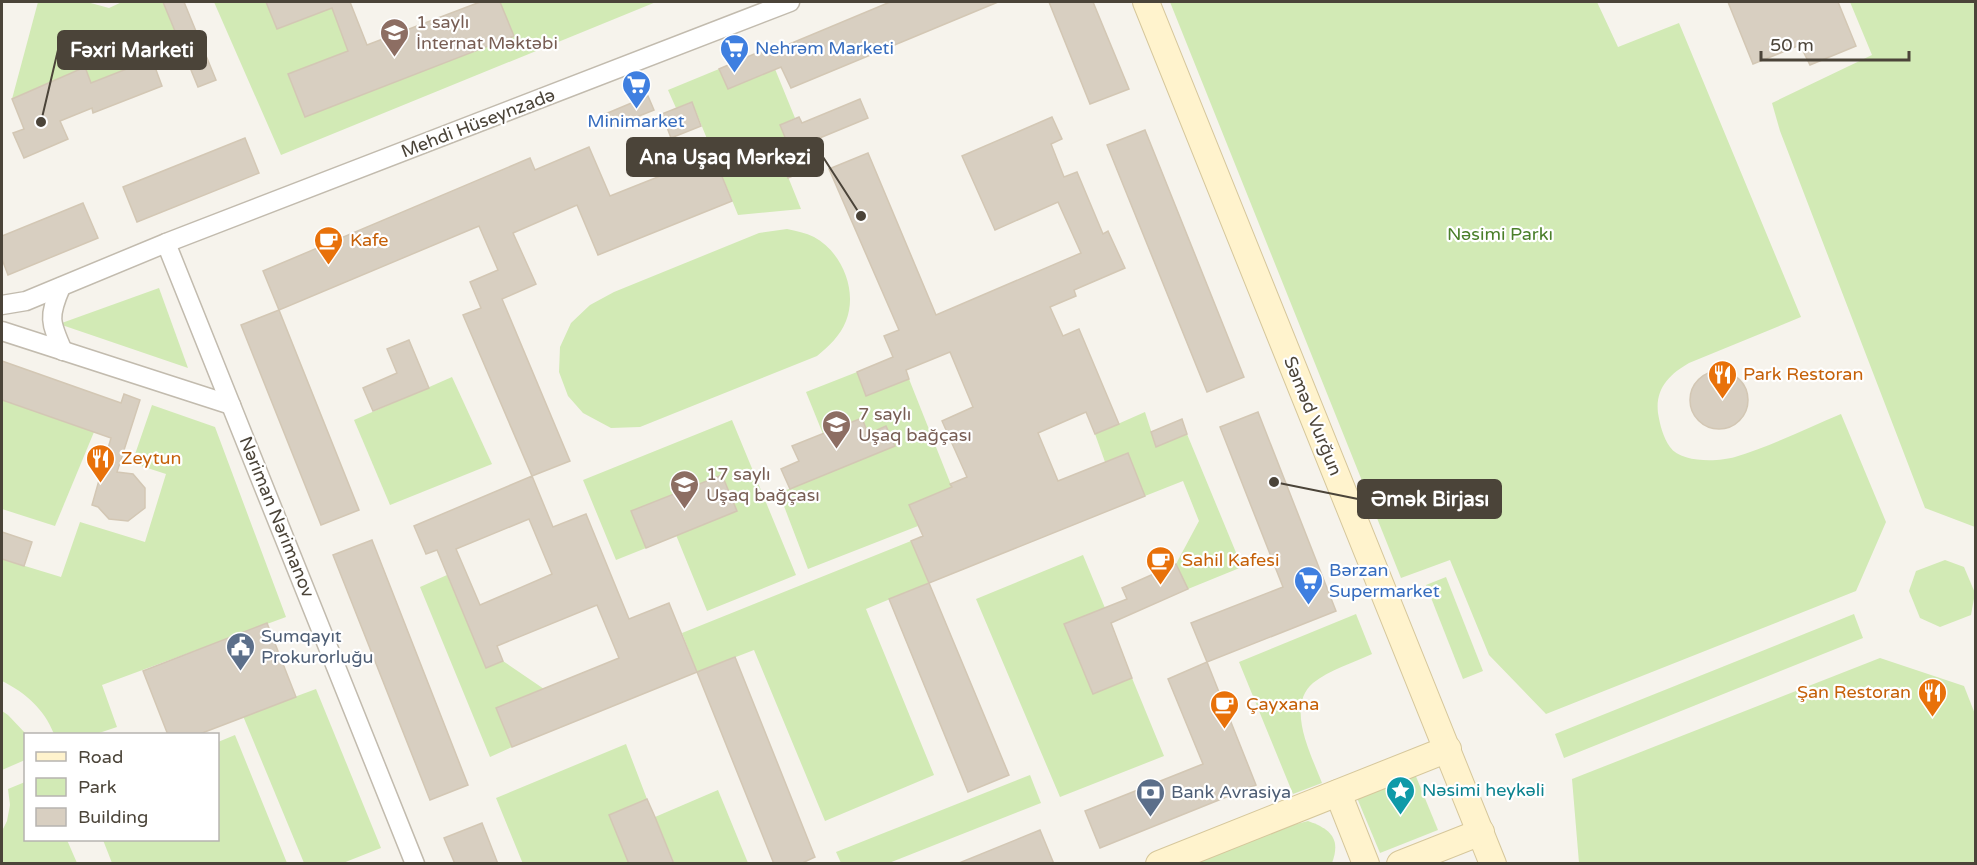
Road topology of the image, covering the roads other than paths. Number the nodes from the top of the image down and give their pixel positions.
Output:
1 (790, 2) edge
2 (1146, 2) edge
3 (166, 243) junction
4 (60, 287) junction
5 (2, 305) edge
6 (2, 331) edge
7 (63, 351) junction
8 (231, 405) junction
9 (1448, 750) junction
10 (1338, 793) junction
11 (1481, 832) junction
12 (415, 864) edge
13 (1159, 864) edge
14 (1365, 864) edge
15 (1400, 864) edge
16 (1494, 864) edge

1 - 3 street, Mehdi Hüseynzadə
2 - 9 main road, Səməd Vurğun
3 - 4 street, Mehdi Hüseynzadə
3 - 8 street, Nəriman Nərimanov
4 - 5 street, Mehdi Hüseynzadə
4 - 7 street
6 - 7 street
7 - 8 street
8 - 12 street, Nəriman Nərimanov
9 - 10 main road
9 - 11 main road, Səməd Vurğun
10 - 13 main road
10 - 14 main road
11 - 15 main road
11 - 16 main road, Səməd Vurğun

